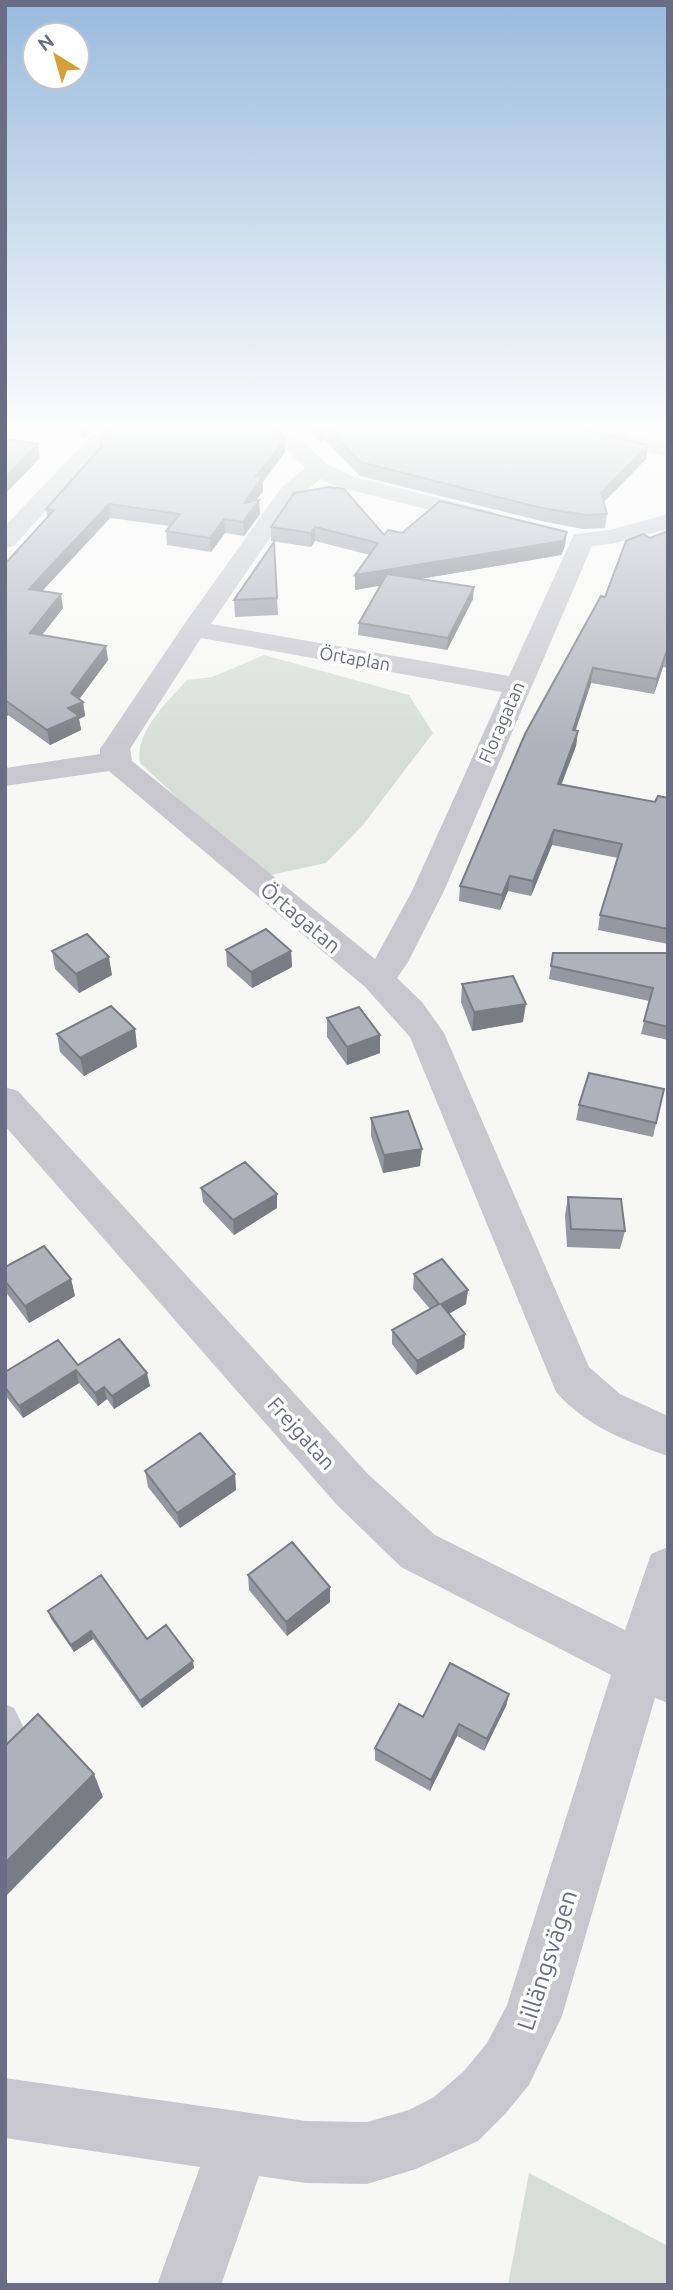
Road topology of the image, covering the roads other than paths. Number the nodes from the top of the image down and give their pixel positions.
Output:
1 (260, 535) edge
2 (559, 535) edge
3 (619, 535) edge
4 (583, 539) junction
5 (194, 629) junction
6 (517, 686) junction
7 (117, 761) junction
8 (5, 776) edge
9 (377, 979) junction
10 (5, 1101) edge
11 (668, 1436) edge
12 (668, 1570) edge
13 (653, 1671) edge
14 (5, 1717) edge
15 (5, 1741) edge
16 (5, 2108) edge
17 (239, 2144) junction
18 (189, 2285) edge

1 - 5 street
2 - 4 street
3 - 4 street
4 - 6 street, Floragatan
5 - 6 street, Örtaplan
5 - 7 street
6 - 9 street, Floragatan
7 - 8 street
7 - 9 street, Örtagatan
9 - 11 street, Örtagatan
10 - 13 street, Frejgatan
12 - 13 street, Lillängsvägen
13 - 17 street, Lillängsvägen
14 - 15 lane
16 - 17 street, Lillängsvägen
17 - 18 street

